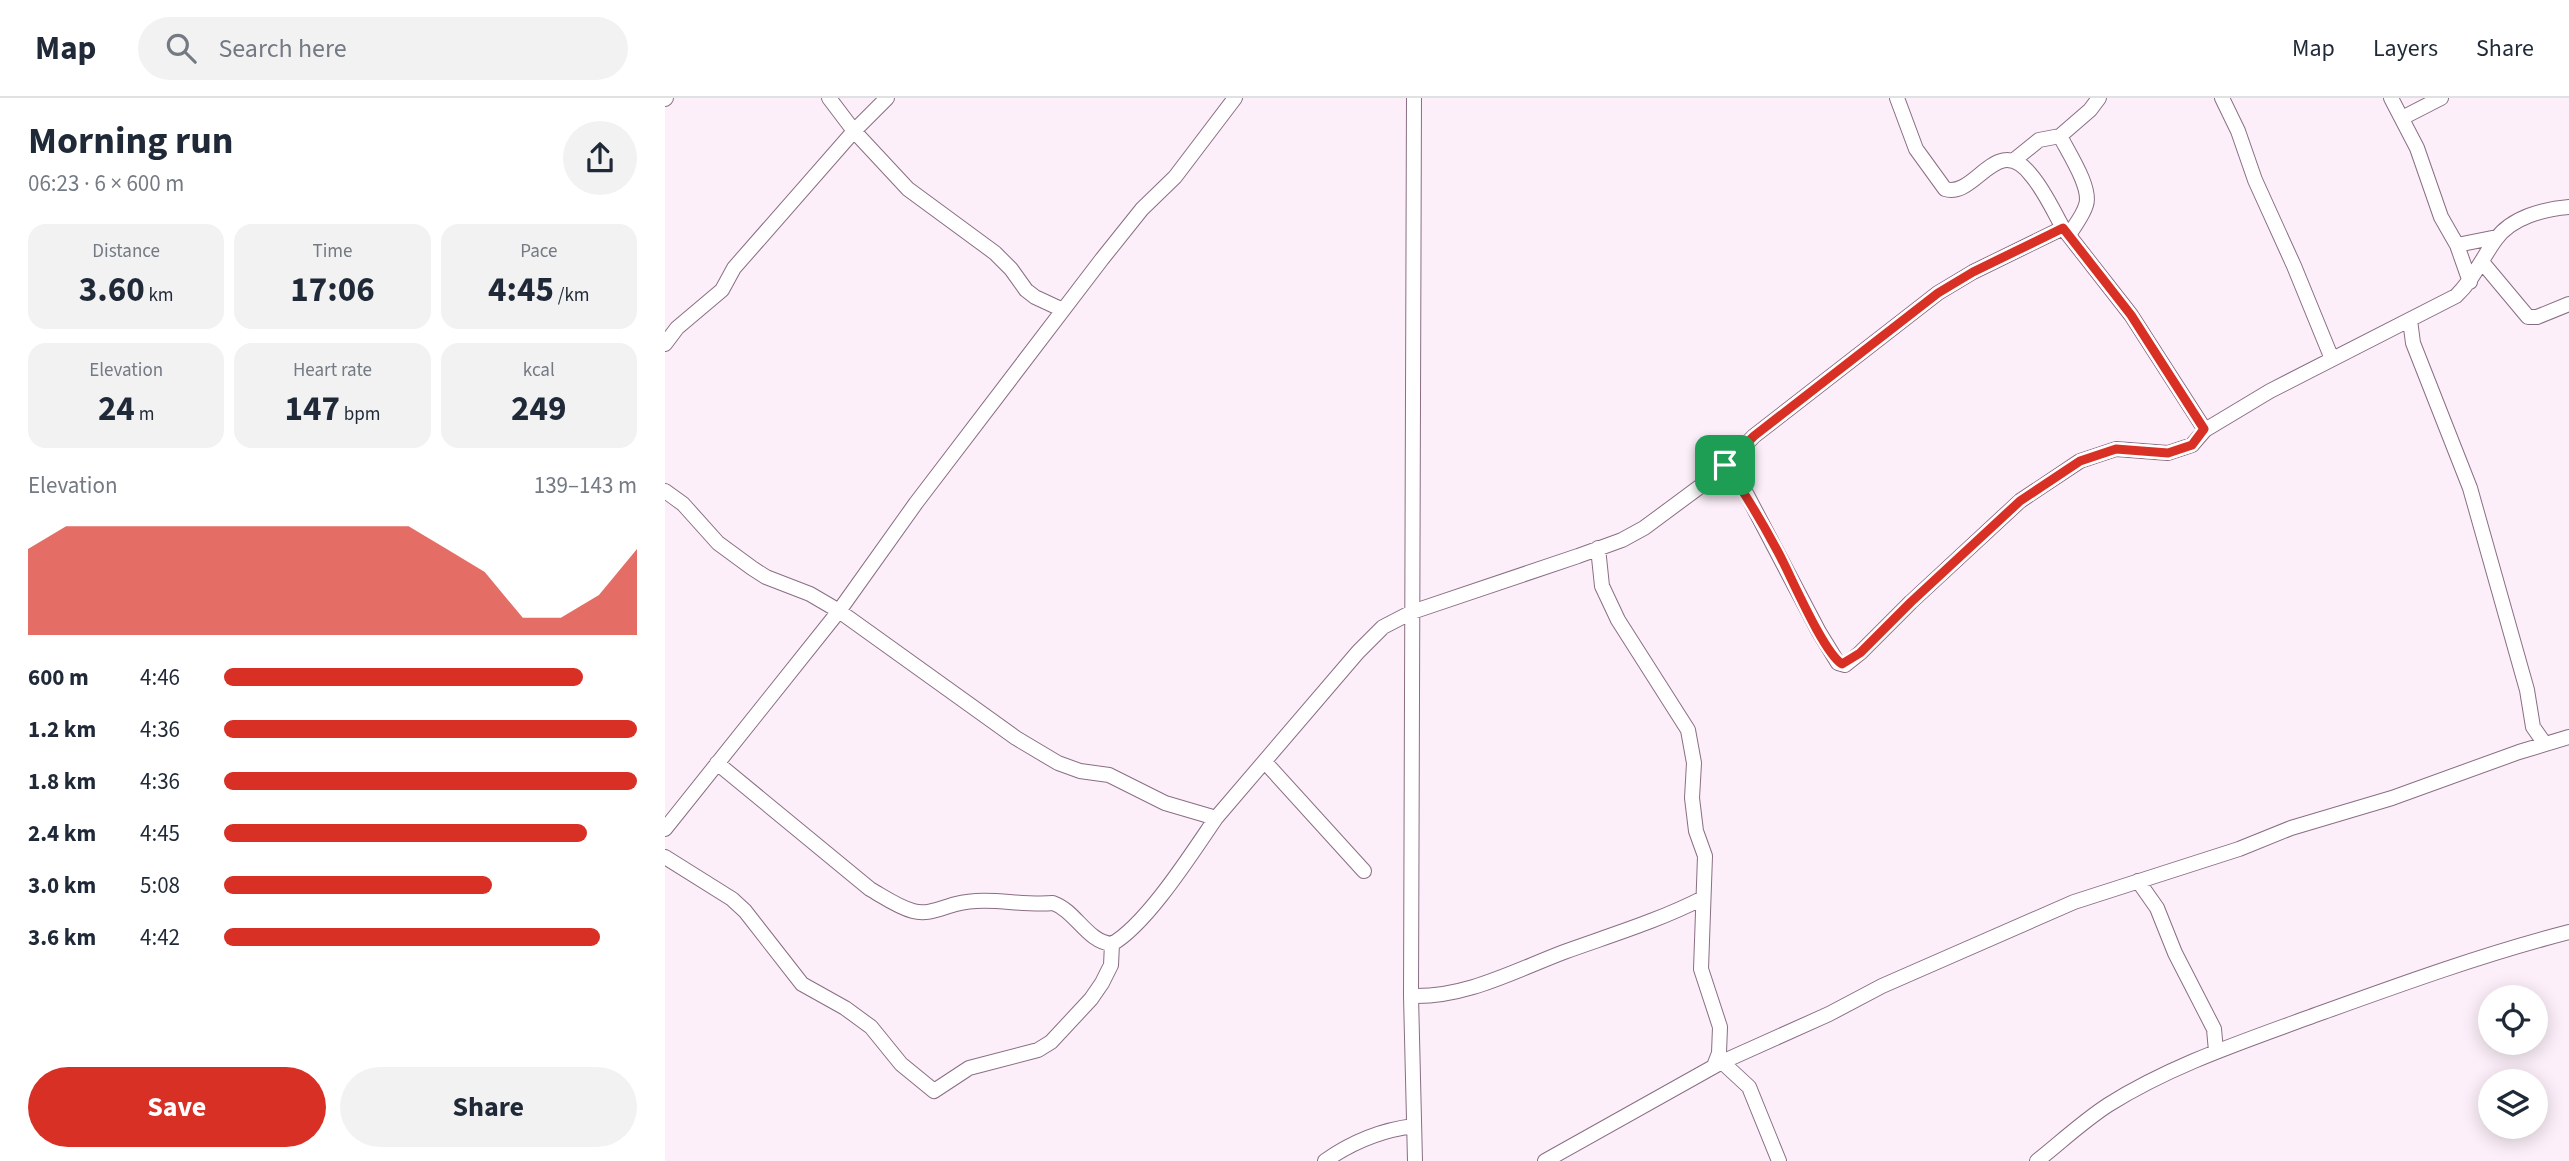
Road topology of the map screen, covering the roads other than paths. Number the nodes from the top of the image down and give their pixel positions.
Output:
1 (829, 98) edge
2 (887, 98) edge
3 (1235, 98) edge
4 (1414, 98) edge
5 (1897, 98) edge
6 (2099, 98) edge
7 (2222, 98) edge
8 (2391, 98) edge
9 (2441, 98) edge
10 (2402, 118) junction
11 (854, 131) junction
12 (2060, 136) junction
13 (2019, 164) junction
14 (2569, 207) edge
15 (2066, 232) junction
16 (2497, 237) junction
17 (2458, 245) junction
18 (2482, 262) junction
19 (2470, 282) junction
20 (2569, 304) edge
21 (1063, 310) junction
22 (2410, 320) junction
23 (2390, 330) junction
24 (2413, 343) junction
25 (665, 344) edge
26 (2332, 359) junction
27 (2204, 429) junction
28 (1725, 465) junction
29 (665, 491) edge
30 (1598, 548) junction
31 (839, 611) junction
32 (1412, 612) junction
33 (2569, 737) edge
34 (2545, 744) junction
35 (1265, 762) junction
36 (717, 763) junction
37 (1216, 818) junction
38 (665, 829) edge
39 (665, 857) edge
40 (1364, 871) dead end
41 (2138, 881) junction
42 (1703, 898) junction
43 (2569, 932) edge
44 (1112, 944) junction
45 (1411, 996) junction
46 (2214, 1029) junction
47 (2235, 1044) junction
48 (2216, 1051) junction
49 (1717, 1064) junction
50 (1414, 1126) junction
51 (1325, 1161) edge
52 (1415, 1161) edge
53 (1545, 1161) edge
54 (1779, 1161) edge
55 (2037, 1161) edge

1 - 11 street
2 - 11 street
3 - 21 street
4 - 32 street
5 - 13 street
6 - 12 street
7 - 26 street
8 - 10 street
9 - 10 street
10 - 17 street
11 - 21 street
11 - 25 street
12 - 13 street
12 - 15 street
13 - 15 street
14 - 16 street
15 - 27 street
15 - 28 street
16 - 17 street
16 - 18 street
17 - 19 street
18 - 19 street
18 - 20 street
19 - 22 street
21 - 31 street
22 - 23 street
22 - 24 street
23 - 24 street
23 - 26 street
24 - 34 street
26 - 27 street
27 - 28 street
28 - 30 street
29 - 31 street
30 - 32 street
30 - 42 street
31 - 36 street
31 - 37 street
32 - 35 street
32 - 45 street
33 - 34 street
34 - 41 street
35 - 37 street
35 - 40 street
36 - 38 street
36 - 44 street
37 - 44 street
39 - 44 street
41 - 46 street
41 - 49 street
42 - 45 street
42 - 49 street
43 - 47 street
45 - 50 street
46 - 47 street
46 - 48 street
47 - 48 street
48 - 55 street
49 - 53 street
49 - 54 street
50 - 51 street
50 - 52 street

